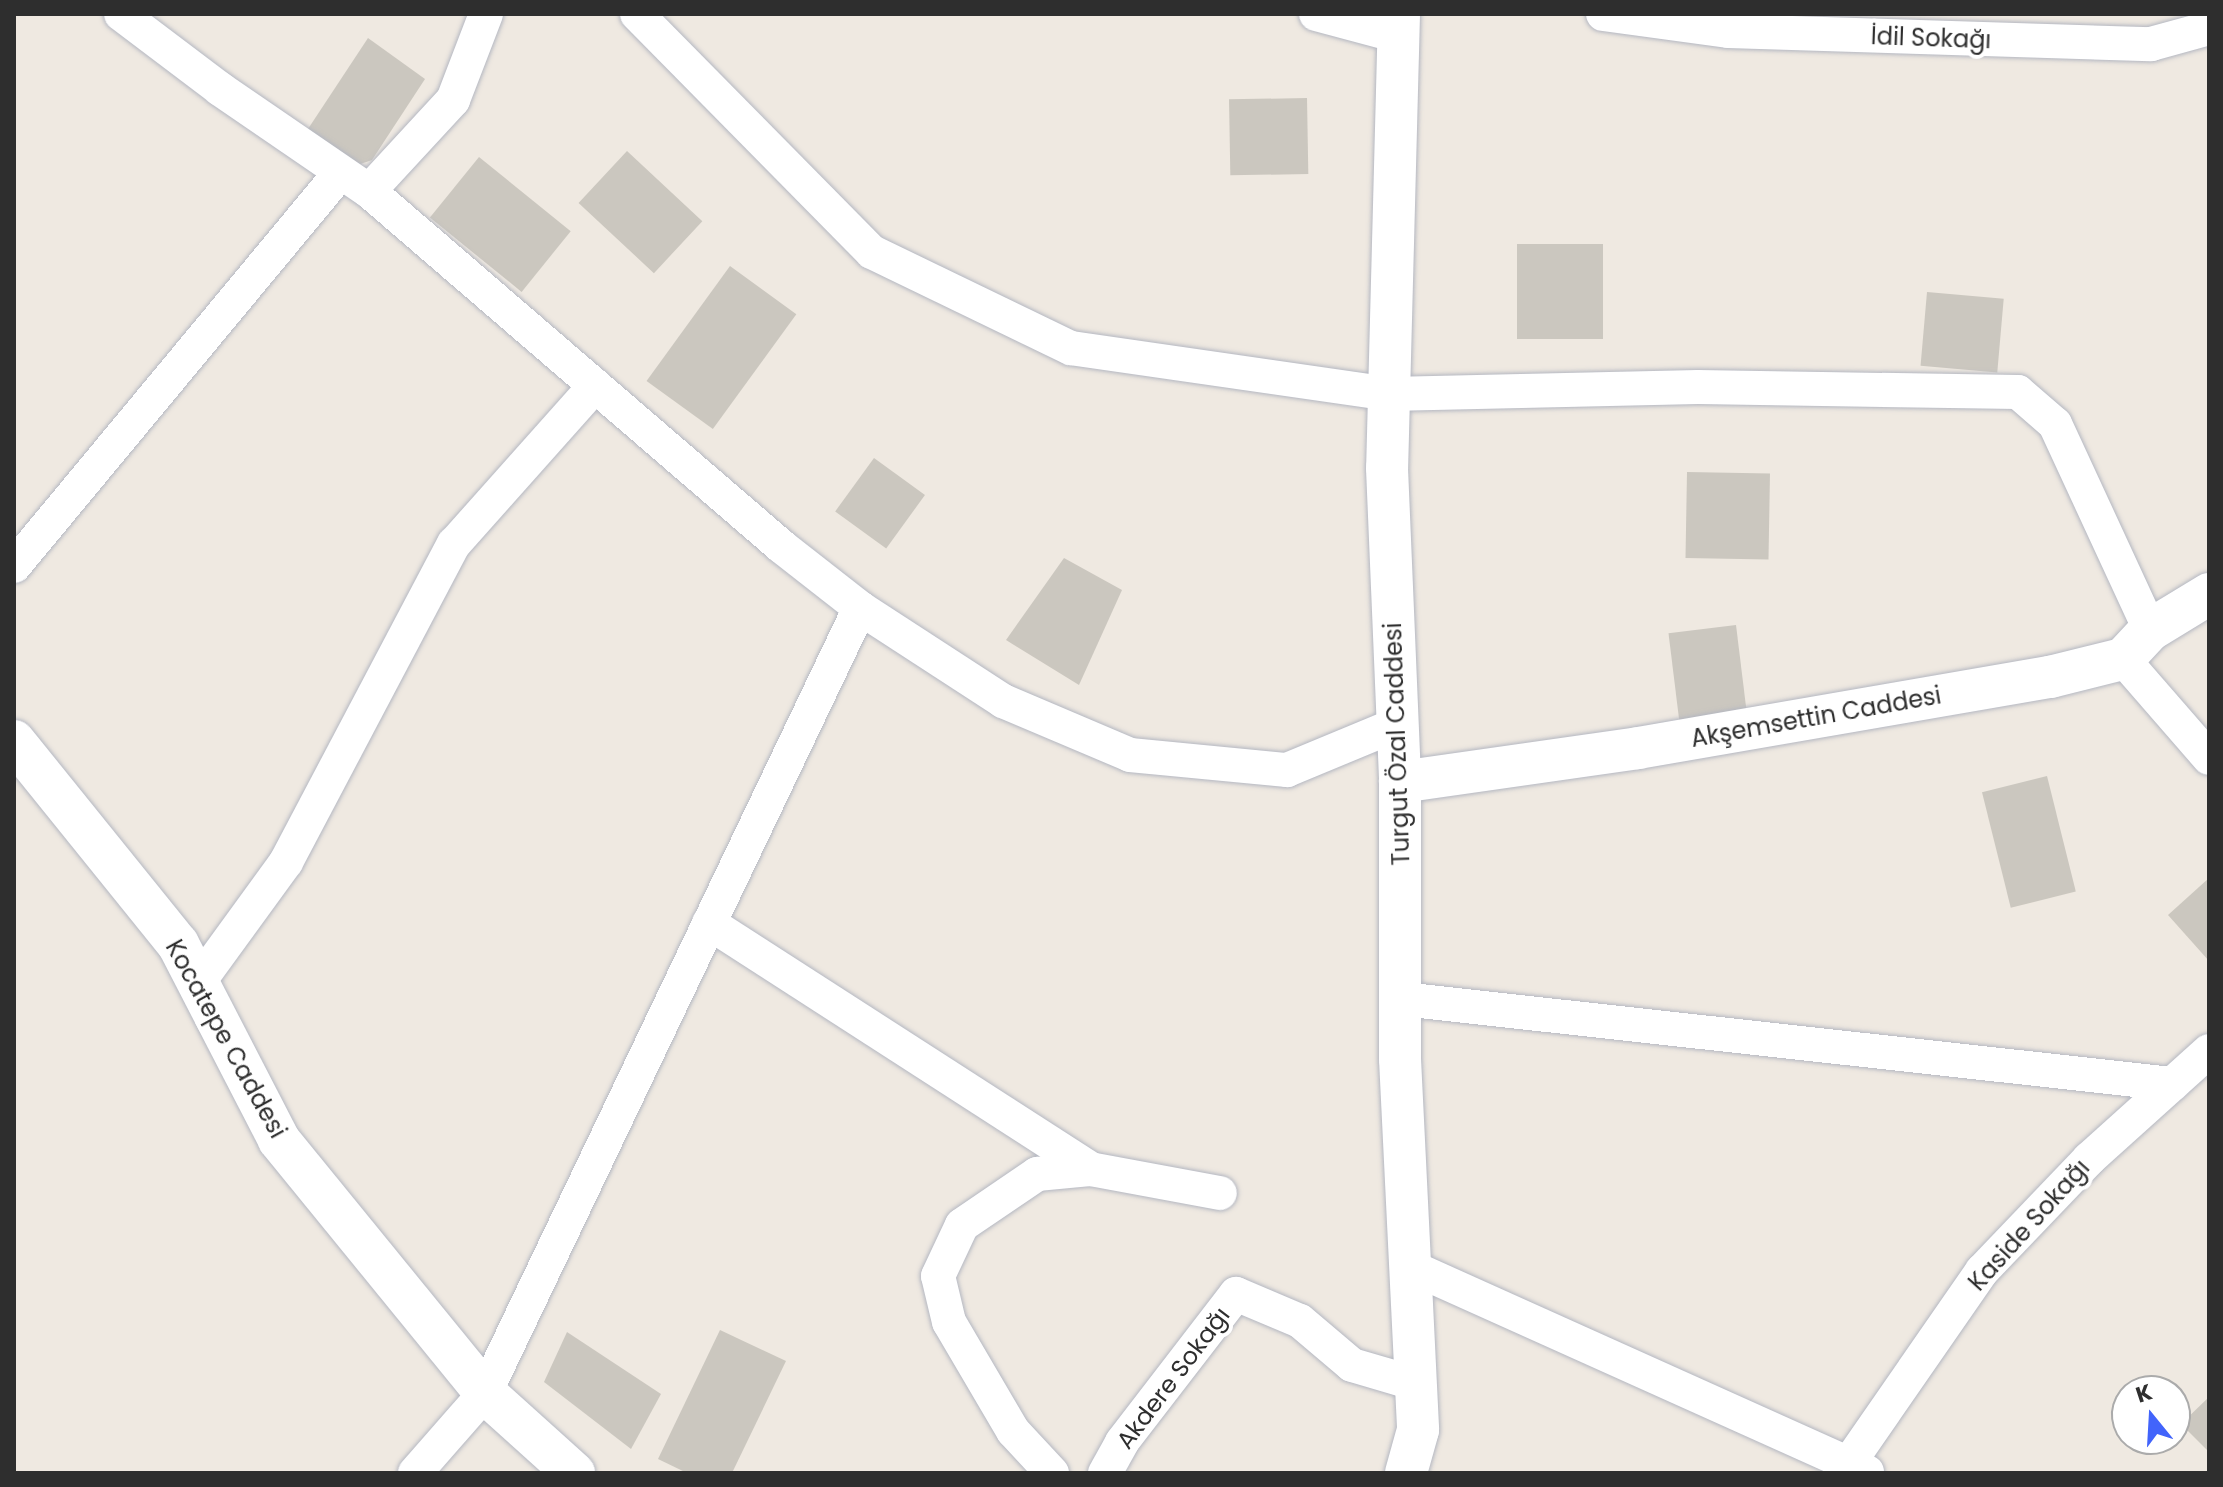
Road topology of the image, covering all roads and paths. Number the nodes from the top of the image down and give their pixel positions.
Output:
1 (121, 14) edge
2 (486, 14) edge
3 (637, 14) edge
4 (1316, 14) edge
5 (1603, 14) edge
6 (2132, 14) edge
7 (1399, 25) edge
8 (2209, 28) edge
9 (2151, 44) junction
10 (340, 173) junction
11 (369, 191) junction
12 (595, 386) junction
13 (1389, 394) junction
14 (14, 566) edge
15 (2209, 594) edge
16 (860, 608) junction
17 (2136, 644) junction
18 (1398, 724) junction
19 (14, 741) edge
20 (2209, 758) edge
21 (1400, 782) junction
22 (709, 923) junction
23 (198, 983) junction
24 (1402, 999) junction
25 (2209, 1051) edge
26 (2172, 1084) junction
27 (1090, 1169) junction
28 (1220, 1193) dead end
29 (1411, 1267) junction
30 (1417, 1384) junction
31 (485, 1393) junction
32 (1859, 1468) edge
33 (415, 1473) edge
34 (574, 1473) edge
35 (1052, 1473) edge
36 (1105, 1473) edge
37 (1406, 1473) edge

1 - 10 street
2 - 11 street
3 - 13 street
4 - 7 street
5 - 9 street, İdil Sokağı
6 - 9 street
7 - 13 street, Turgut Özal Caddesi
8 - 9 street, İdil Sokağı
10 - 11 street
10 - 14 street
11 - 12 street
12 - 16 street
12 - 23 street
13 - 17 street
13 - 18 street, Turgut Özal Caddesi
15 - 17 street, Akşemsettin Caddesi
16 - 18 street
16 - 22 street
17 - 20 street
17 - 21 street, Akşemsettin Caddesi
18 - 21 street, Turgut Özal Caddesi
19 - 23 street, Kocatepe Caddesi
21 - 24 street, Turgut Özal Caddesi
22 - 27 street
22 - 31 street
23 - 31 street, Kocatepe Caddesi
24 - 26 street
24 - 29 street, Turgut Özal Caddesi
25 - 26 street, Kaside Sokağı
26 - 32 street, Kaside Sokağı
27 - 28 street
27 - 35 street
29 - 30 street, Turgut Özal Caddesi
29 - 32 street
30 - 36 street, Akdere Sokağı
30 - 37 street, Turgut Özal Caddesi
31 - 33 street
31 - 34 street, Kocatepe Caddesi

